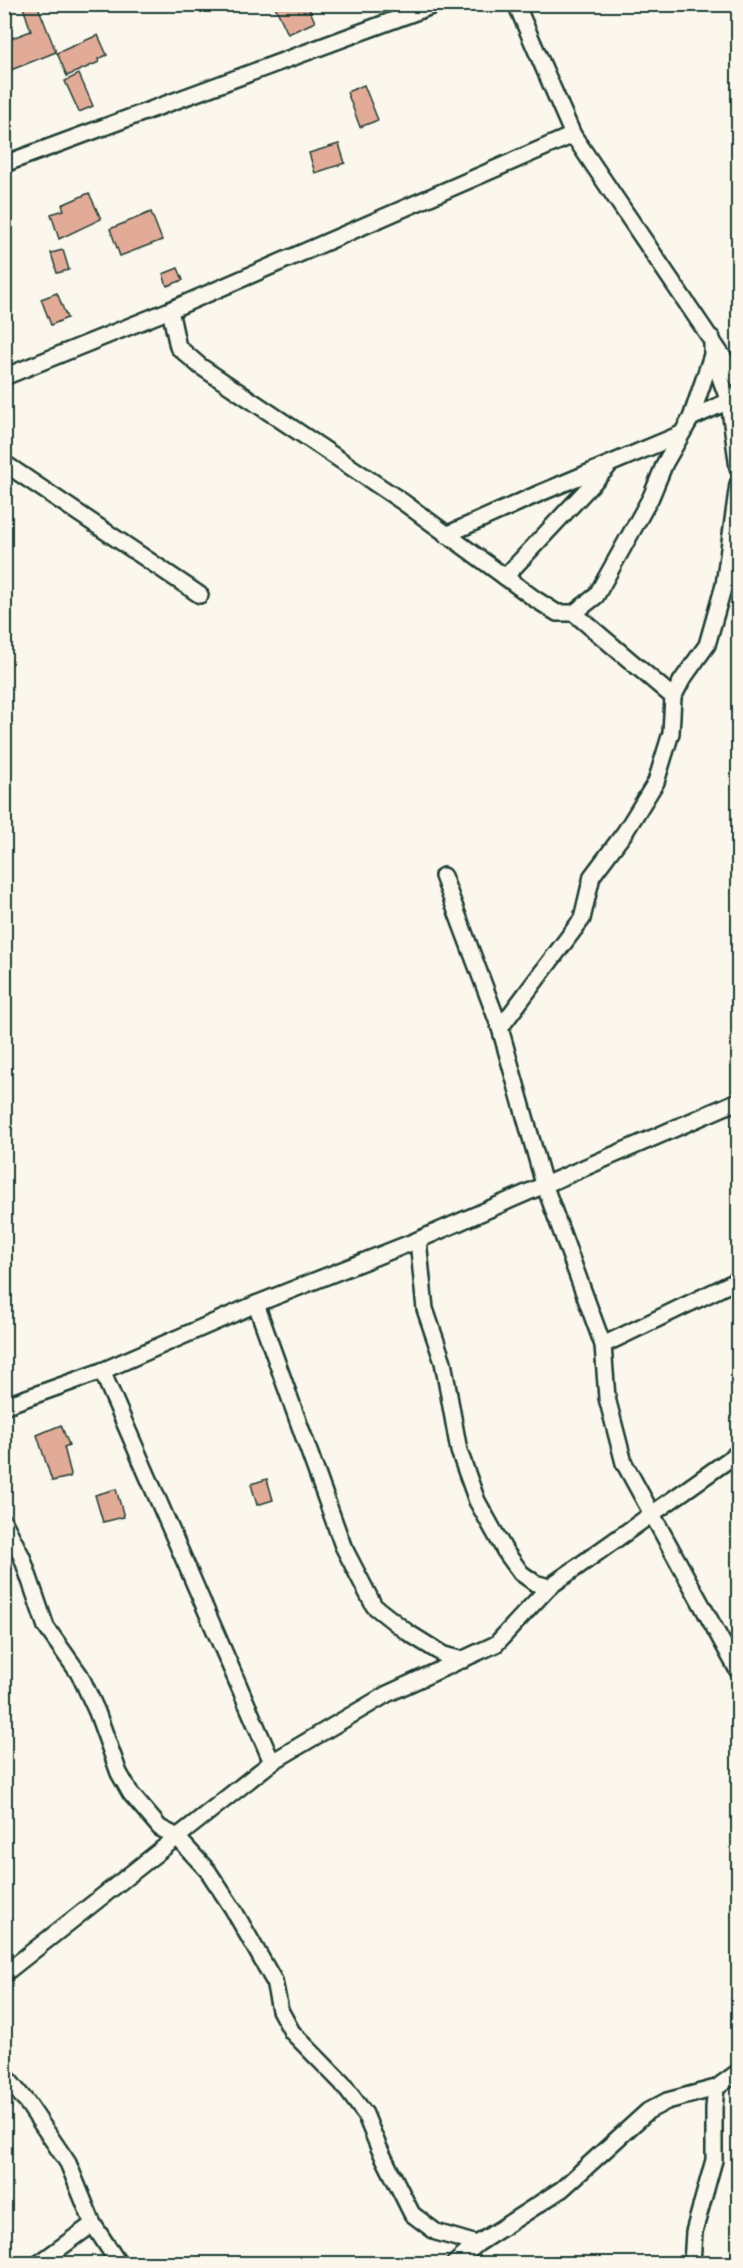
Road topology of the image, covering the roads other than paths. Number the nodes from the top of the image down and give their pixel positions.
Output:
1 (437, 4) edge
2 (516, 4) edge
3 (573, 135) junction
4 (4, 164) edge
5 (170, 310) junction
6 (712, 338) junction
7 (712, 355) junction
8 (4, 377) edge
9 (738, 379) edge
10 (734, 400) edge
11 (692, 418) junction
12 (681, 434) junction
13 (4, 463) edge
14 (612, 464) junction
15 (738, 468) edge
16 (738, 483) edge
17 (446, 535) junction
18 (505, 577) junction
19 (200, 595) dead end
20 (574, 613) junction
21 (674, 697) junction
22 (443, 876) dead end
23 (501, 1028) junction
24 (738, 1101) edge
25 (544, 1184) junction
26 (418, 1240) junction
27 (738, 1280) edge
28 (256, 1304) junction
29 (603, 1346) junction
30 (102, 1371) junction
31 (4, 1406) edge
32 (738, 1453) edge
33 (651, 1514) junction
34 (4, 1522) edge
35 (549, 1587) junction
36 (463, 1660) junction
37 (738, 1671) edge
38 (272, 1762) junction
39 (176, 1836) junction
40 (4, 1974) edge
41 (738, 2072) edge
42 (4, 2074) edge
43 (716, 2088) junction
44 (93, 2224) junction
45 (477, 2244) junction
46 (38, 2264) edge
47 (120, 2264) edge
48 (454, 2264) edge
49 (692, 2264) edge

1 - 4 street
2 - 3 street
3 - 5 street
3 - 6 street
5 - 8 street
5 - 17 street
6 - 7 street
6 - 9 street
7 - 10 street
7 - 11 street
10 - 11 street
10 - 15 street
11 - 12 street
12 - 14 street
12 - 20 street
13 - 19 street
14 - 17 street
14 - 18 street
16 - 21 street
17 - 18 street
18 - 20 street
20 - 21 street
21 - 23 street
22 - 23 street
23 - 25 street
24 - 25 street
25 - 26 street
25 - 29 street
26 - 28 street
26 - 35 street
27 - 29 street
28 - 30 street
28 - 36 street
29 - 33 street
30 - 31 street
30 - 38 street
32 - 33 street
33 - 35 street
33 - 37 street
34 - 39 street
35 - 36 street
36 - 38 street
38 - 39 street
39 - 40 street
39 - 45 street
41 - 43 street
42 - 44 street
43 - 45 street
43 - 49 street
44 - 46 street
44 - 47 street
45 - 48 street

